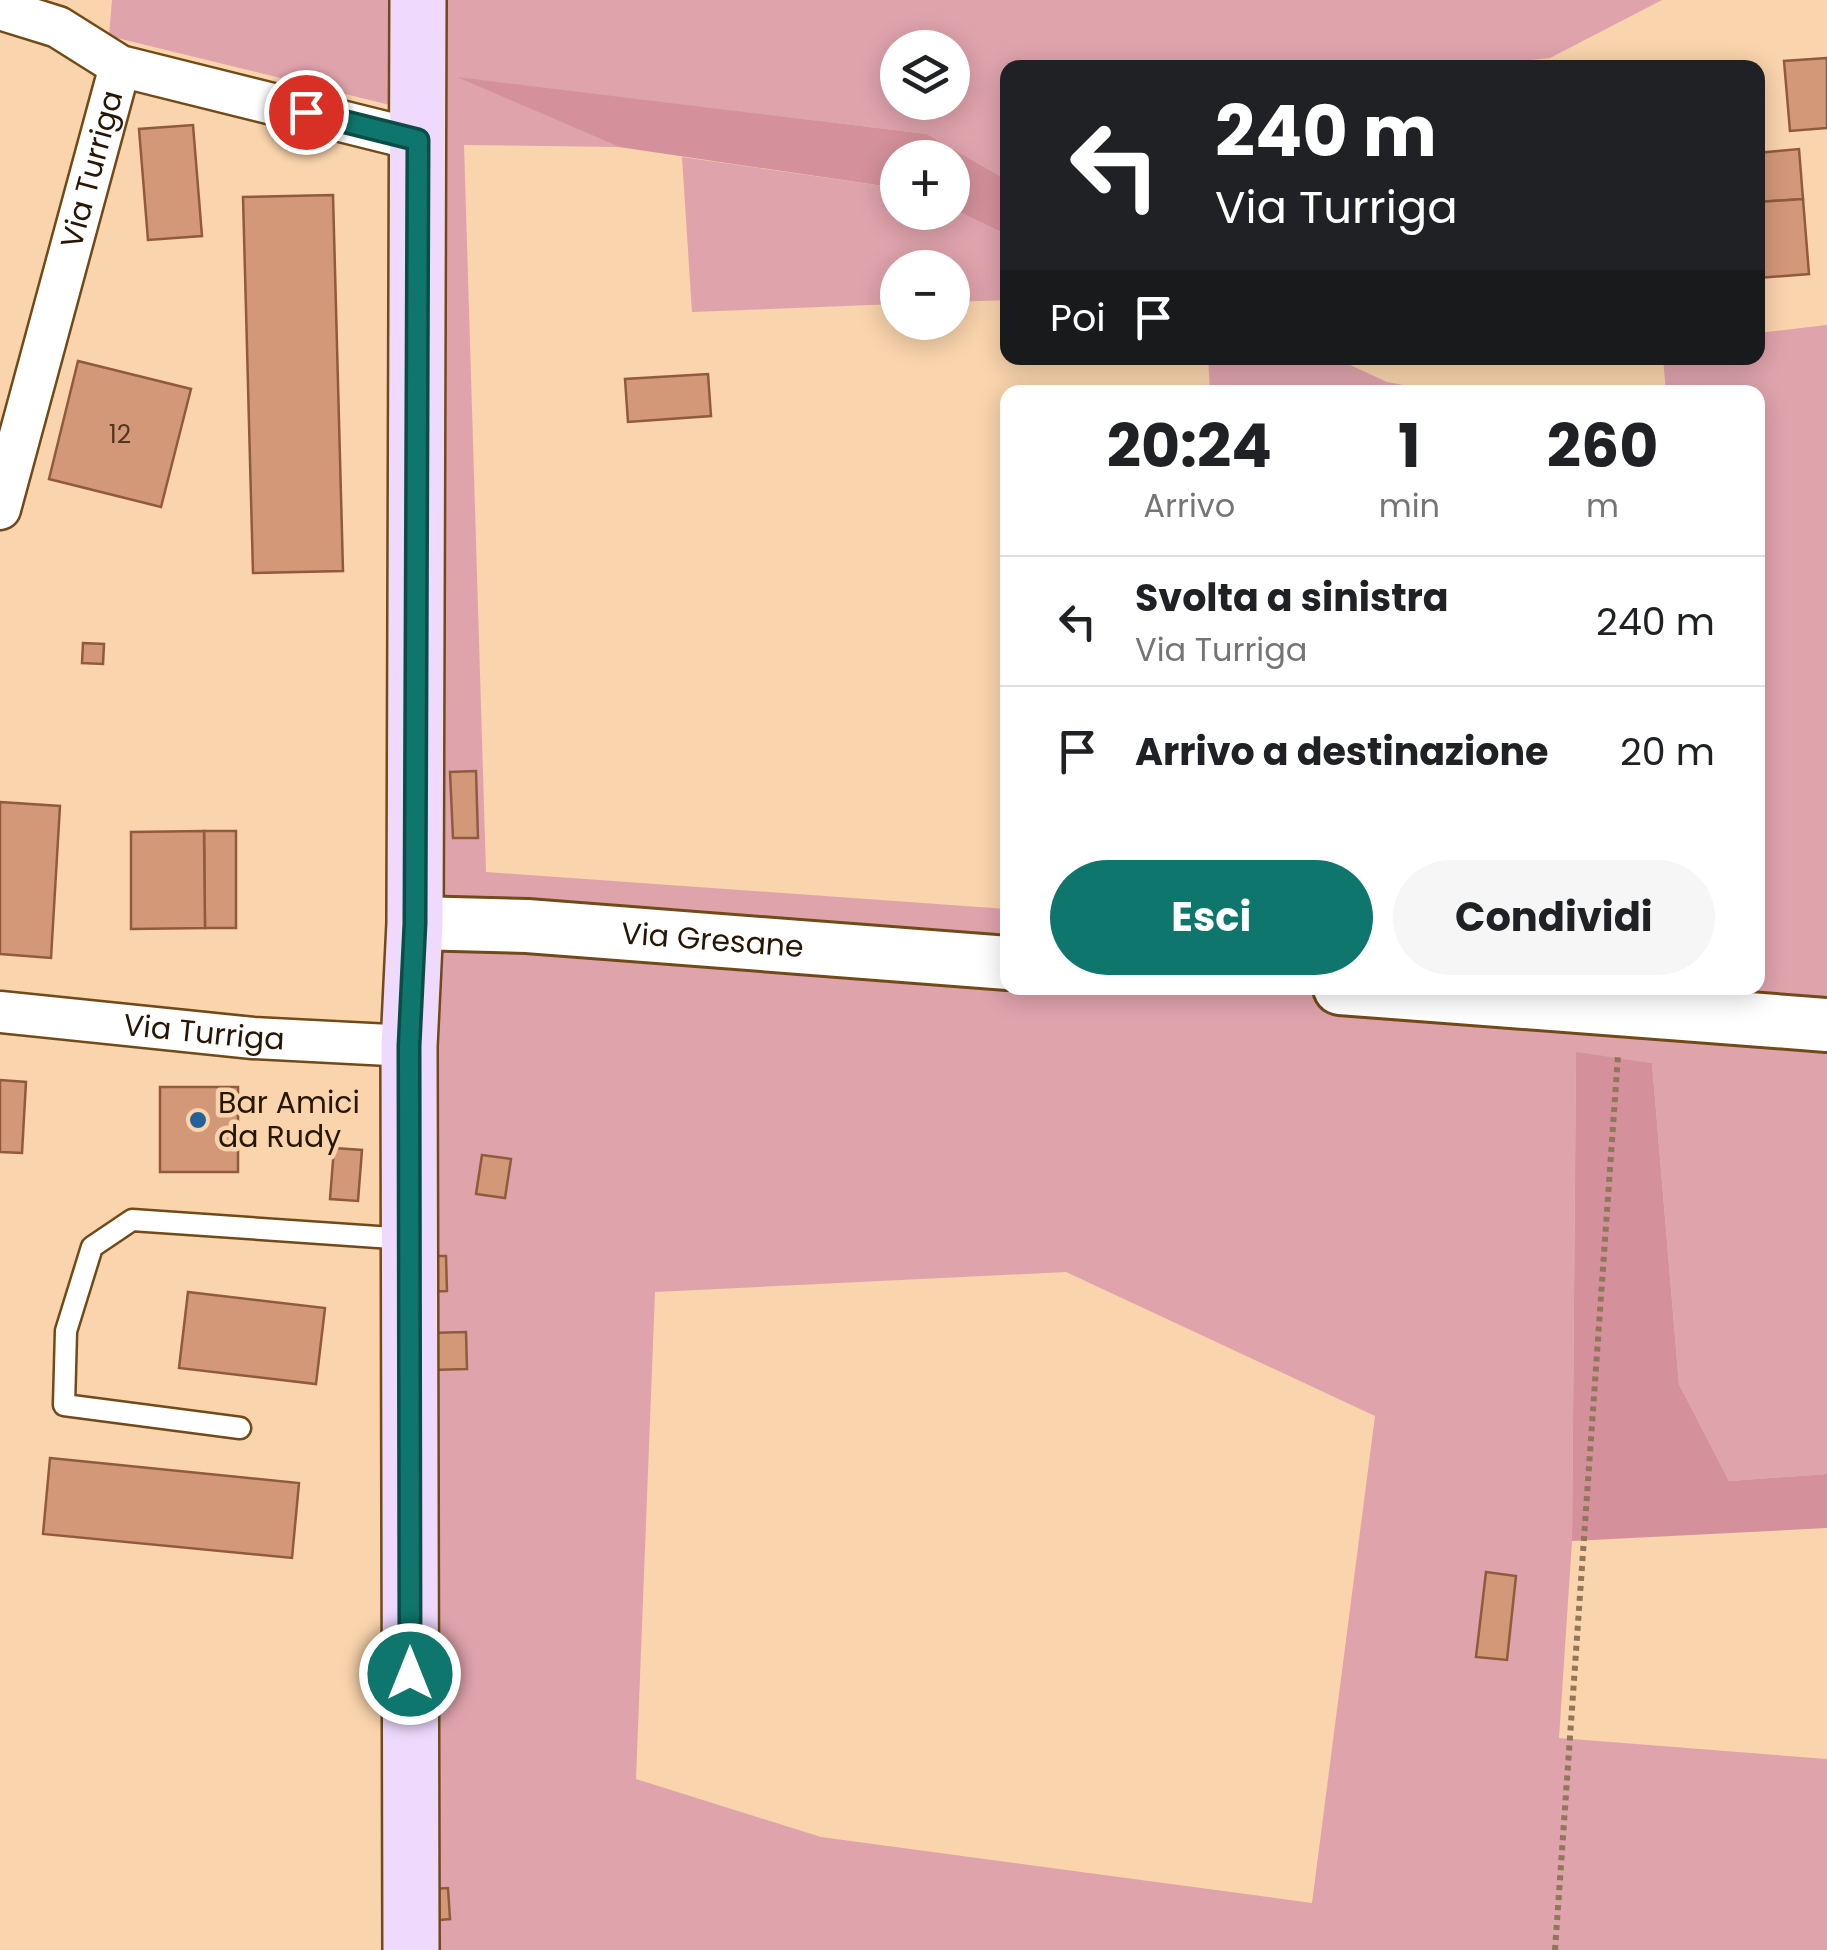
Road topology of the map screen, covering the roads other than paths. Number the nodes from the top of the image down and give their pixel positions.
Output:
1 (418, 0) edge
2 (0, 9) edge
3 (120, 66) junction
4 (418, 140) junction
5 (0, 509) edge
6 (415, 923) junction
7 (1000, 961) edge
8 (1438, 995) edge
9 (0, 1012) edge
10 (1827, 1025) edge
11 (409, 1046) junction
12 (408, 1240) junction
13 (240, 1428) dead end
14 (411, 1950) edge

1 - 4 main road
2 - 3 street
3 - 4 street, Via Turriga
3 - 5 street, Via Turriga
4 - 6 main road
6 - 7 street, Via Gresane
6 - 11 main road
8 - 10 street
9 - 11 street, Via Turriga
11 - 12 main road
12 - 13 lane
12 - 14 main road

